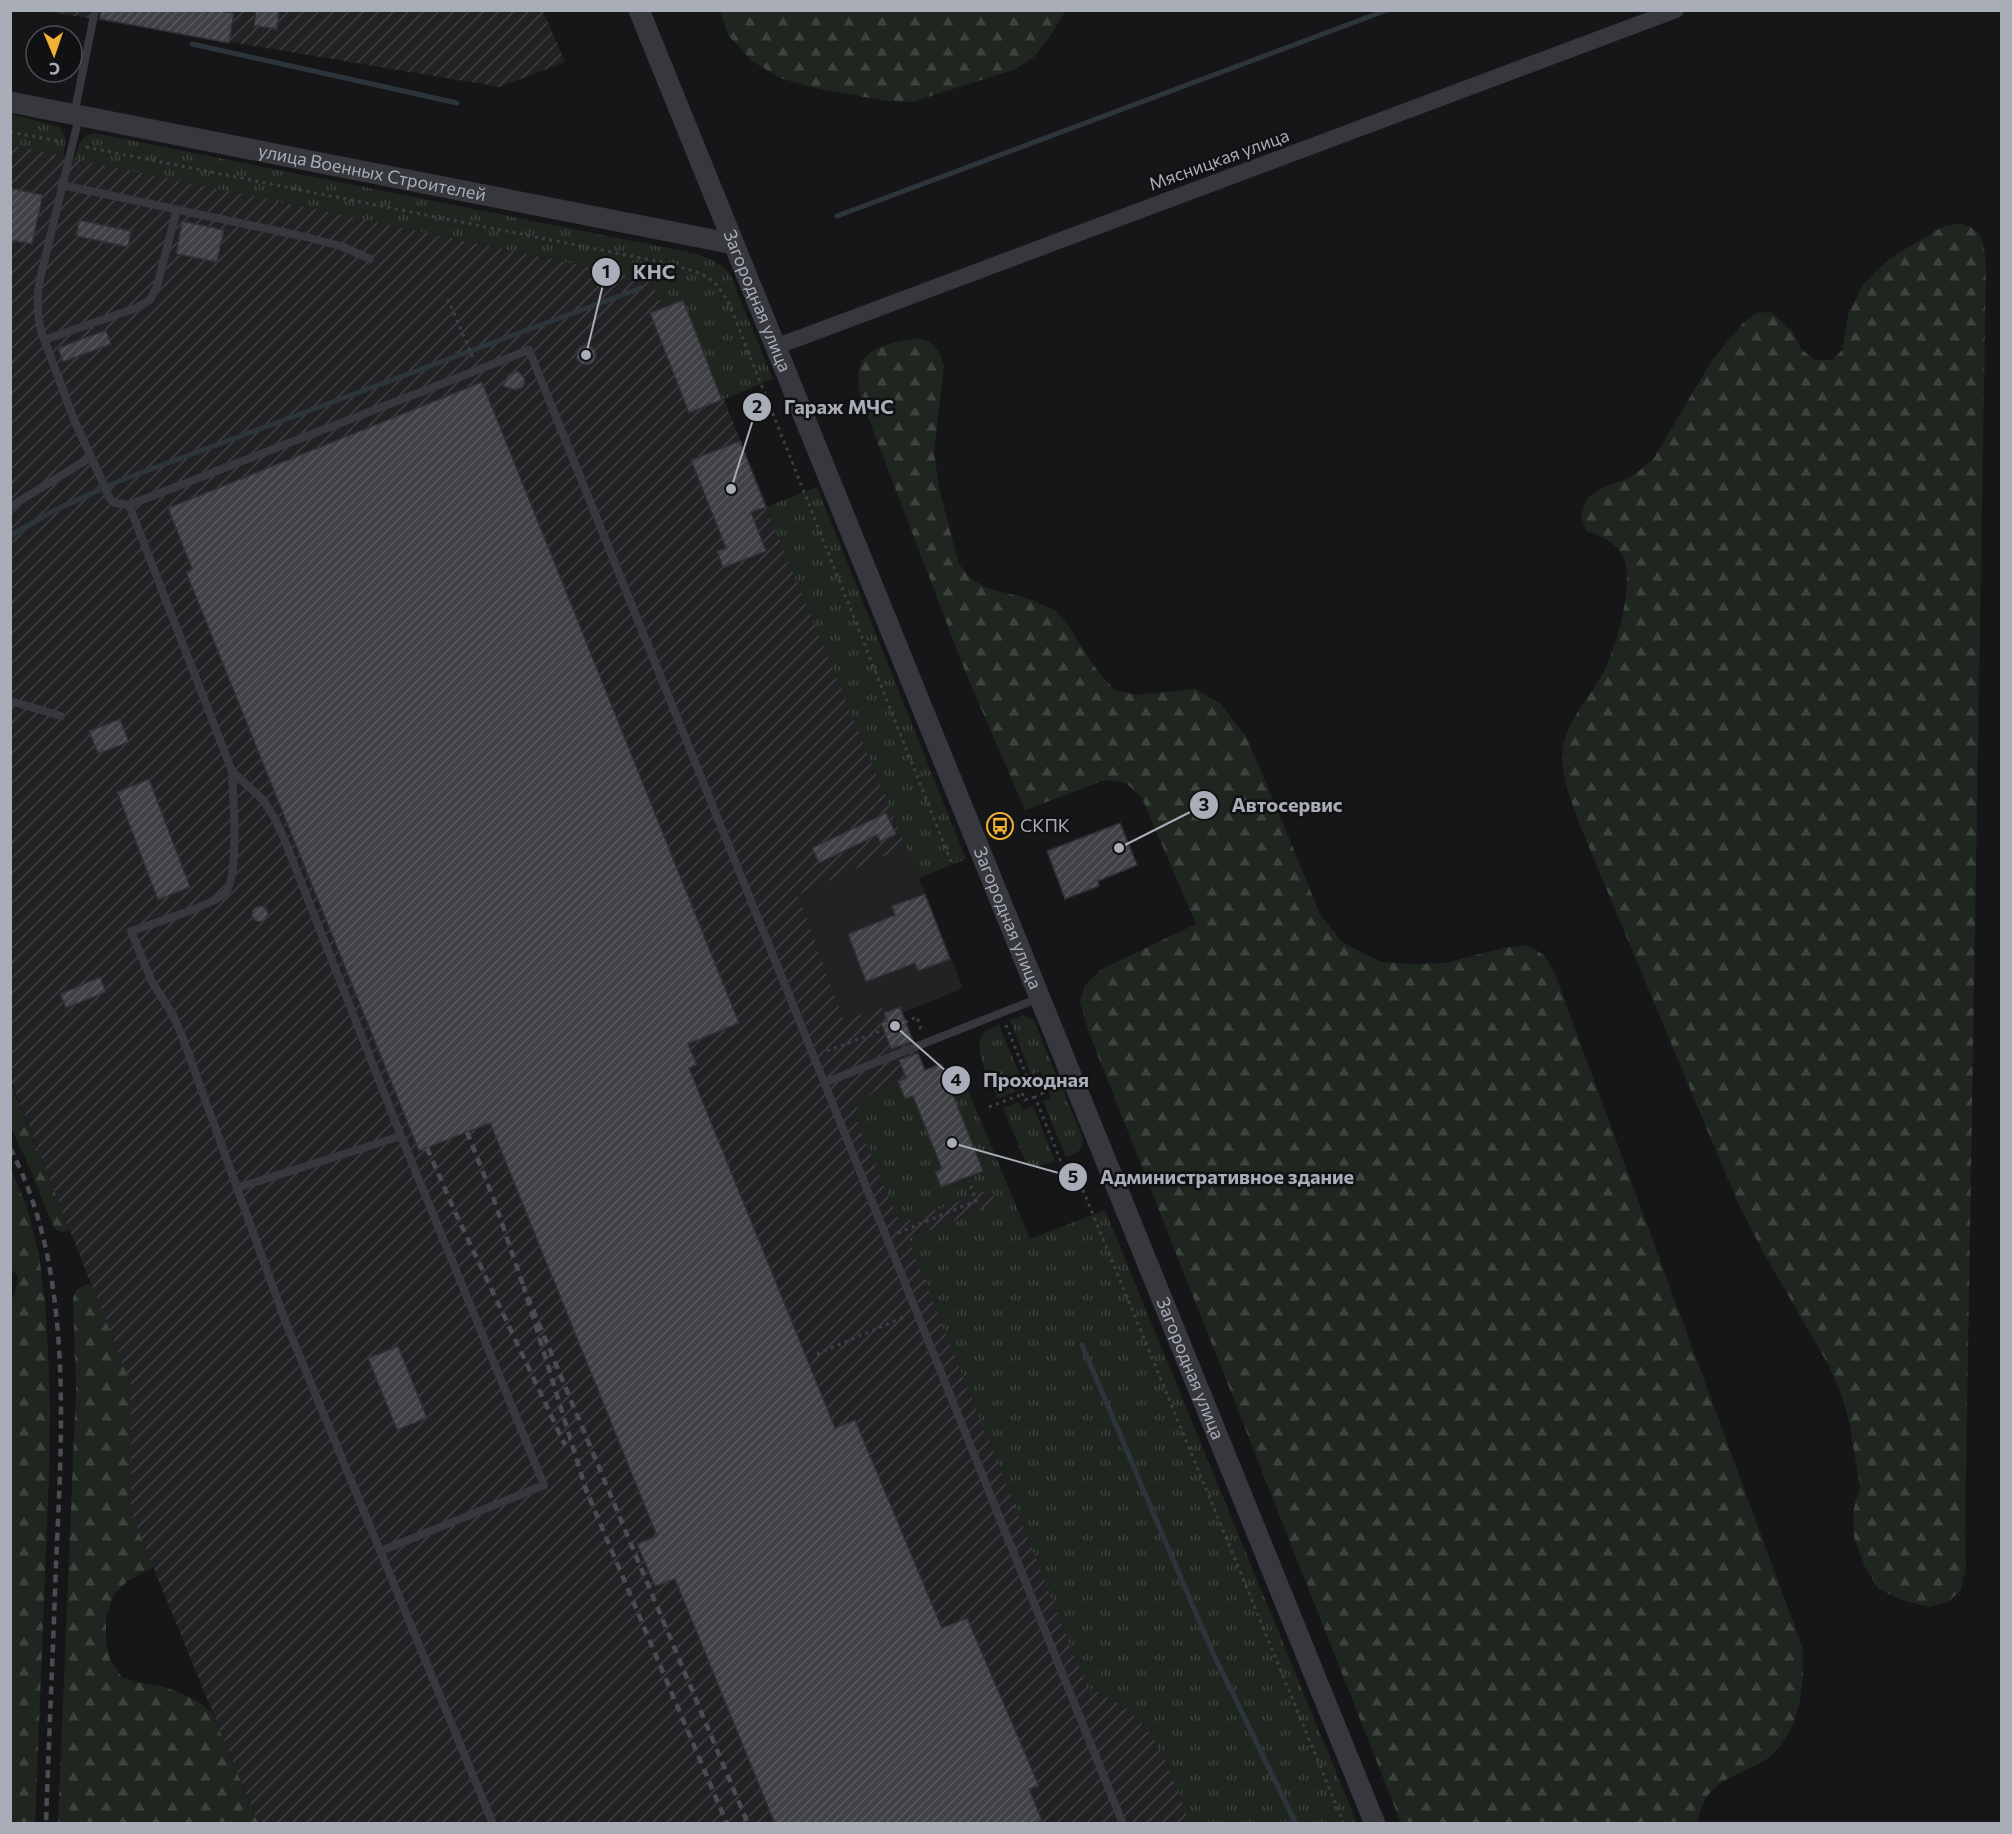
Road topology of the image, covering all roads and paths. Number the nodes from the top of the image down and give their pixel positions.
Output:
1 (95, 10) edge
2 (639, 10) edge
3 (1676, 10) edge
4 (10, 102) edge
5 (76, 116) junction
6 (10, 132) edge
7 (72, 144) junction
8 (62, 185) junction
9 (177, 209) junction
10 (734, 244) junction
11 (369, 259) dead end
12 (448, 299) dead end
13 (44, 340) junction
14 (775, 347) junction
15 (477, 369) junction
16 (91, 457) junction
17 (129, 505) junction
18 (10, 507) edge
19 (10, 701) edge
20 (61, 716) dead end
21 (232, 771) junction
22 (952, 864) dead end
23 (1039, 997) junction
24 (1001, 1013) junction
25 (905, 1022) dead end
26 (883, 1030) dead end
27 (926, 1042) junction
28 (825, 1052) dead end
29 (1029, 1082) junction
30 (825, 1083) junction
31 (1023, 1094) junction
32 (1035, 1096) junction
33 (989, 1107) dead end
34 (401, 1136) junction
35 (969, 1181) dead end
36 (1080, 1183) dead end
37 (1071, 1187) dead end
38 (237, 1188) junction
39 (887, 1238) junction
40 (917, 1312) junction
41 (817, 1354) dead end
42 (381, 1551) junction
43 (493, 1824) edge
44 (1123, 1824) edge
45 (1344, 1824) edge
46 (1375, 1824) edge

1 - 5 lane
2 - 10 street, Загородная улица
3 - 14 street, Мясницкая улица
4 - 5 street, улица Военных Строителей
5 - 7 lane
5 - 10 street, улица Военных Строителей
6 - 7 path
7 - 8 lane
7 - 22 path
8 - 9 lane
8 - 13 lane
9 - 11 lane
9 - 13 lane
10 - 14 street, Загородная улица
12 - 15 path
13 - 16 lane
14 - 23 street, Загородная улица
15 - 17 lane
15 - 30 lane
16 - 17 lane
16 - 18 lane
17 - 21 lane
19 - 20 lane
21 - 34 lane
21 - 38 lane
23 - 24 lane
23 - 46 street, Загородная улица
24 - 27 lane
24 - 29 path
25 - 27 path
26 - 28 path
27 - 30 lane
29 - 31 path
29 - 32 path
30 - 39 lane
31 - 32 path
31 - 33 path
32 - 37 path
34 - 38 lane
34 - 42 lane
35 - 39 path
36 - 45 path
38 - 42 lane
39 - 40 lane
40 - 41 path
40 - 44 lane
42 - 43 lane

